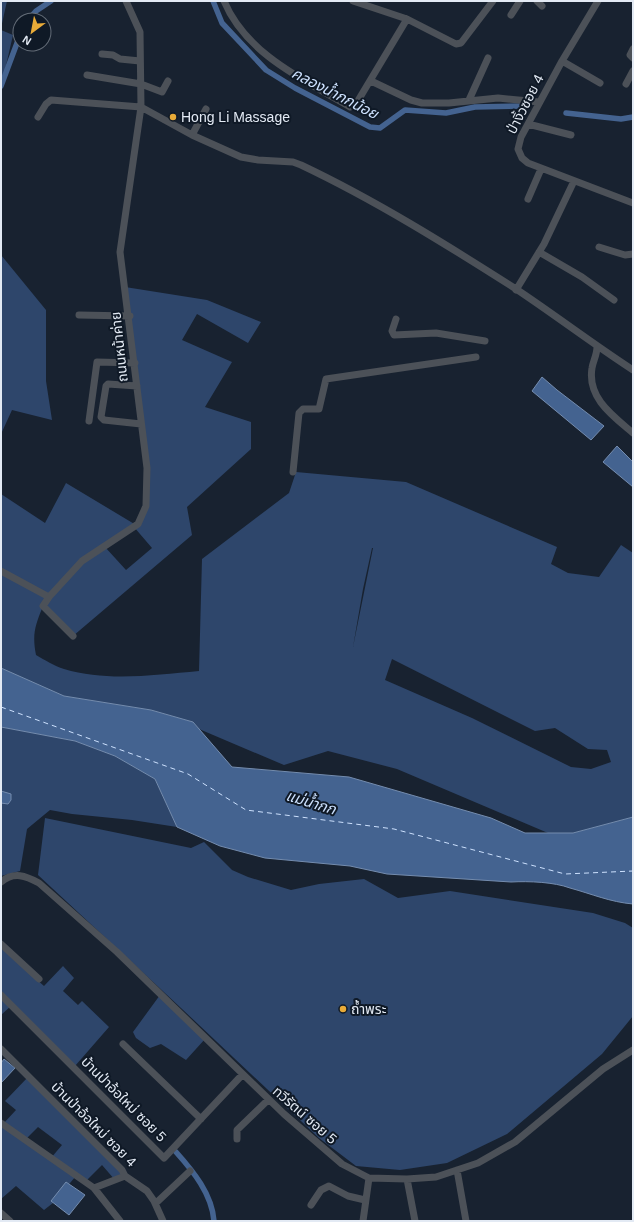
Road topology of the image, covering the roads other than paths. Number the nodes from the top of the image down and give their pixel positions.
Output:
1 (224, 1) edge
2 (353, 1) edge
3 (493, 1) edge
4 (520, 1) edge
5 (598, 1) edge
6 (127, 3) edge
7 (511, 15) dead end
8 (407, 20) junction
9 (633, 49) edge
10 (102, 54) dead end
11 (488, 58) dead end
12 (633, 58) edge
13 (140, 61) junction
14 (562, 61) junction
15 (633, 71) edge
16 (87, 75) dead end
17 (168, 81) dead end
18 (371, 81) junction
19 (600, 83) dead end
20 (141, 84) junction
21 (626, 84) dead end
22 (469, 100) junction
23 (539, 102) junction
24 (141, 107) junction
25 (206, 109) dead end
26 (38, 117) dead end
27 (528, 124) junction
28 (192, 135) junction
29 (571, 135) dead end
30 (541, 169) junction
31 (574, 181) junction
32 (528, 199) dead end
33 (633, 203) edge
34 (600, 247) dead end
35 (539, 252) junction
36 (633, 254) edge
37 (516, 290) junction
38 (614, 300) dead end
39 (79, 315) dead end
40 (130, 316) junction
41 (396, 319) dead end
42 (485, 342) dead end
43 (598, 347) junction
44 (476, 357) dead end
45 (135, 363) junction
46 (633, 370) edge
47 (137, 386) junction
48 (89, 421) dead end
49 (141, 424) junction
50 (633, 433) edge
51 (293, 472) dead end
52 (1, 571) edge
53 (49, 597) junction
54 (73, 636) dead end
55 (1, 882) edge
56 (1, 944) edge
57 (40, 979) dead end
58 (1, 995) edge
59 (124, 1044) dead end
60 (1, 1049) edge
61 (633, 1050) edge
62 (242, 1075) junction
63 (268, 1100) junction
64 (201, 1119) junction
65 (1, 1123) edge
66 (237, 1139) dead end
67 (458, 1170) junction
68 (190, 1171) dead end
69 (125, 1176) junction
70 (369, 1178) junction
71 (408, 1179) junction
72 (94, 1188) junction
73 (366, 1200) junction
74 (156, 1203) junction
75 (311, 1205) dead end
76 (1, 1213) edge
77 (10, 1221) edge
78 (120, 1221) edge
79 (163, 1221) edge
80 (363, 1221) edge
81 (415, 1221) edge
82 (466, 1221) edge

1 - 18 street
2 - 8 street
3 - 8 street
4 - 7 street
5 - 14 street, ป่างิ้วซอย 4
6 - 13 street, ถนนหน้าค่าย
8 - 18 street
9 - 12 street
10 - 13 street
11 - 22 street
13 - 20 street, ถนนหน้าค่าย
14 - 19 street
14 - 23 street, ป่างิ้วซอย 4
15 - 21 street
16 - 20 street
17 - 20 street
18 - 22 street
20 - 24 street, ถนนหน้าค่าย
22 - 23 street
23 - 27 street, ป่างิ้วซอย 4
24 - 26 street
24 - 28 street
24 - 40 street, ถนนหน้าค่าย
25 - 28 street
27 - 29 street
27 - 30 street, ป่างิ้วซอย 4
28 - 37 street
30 - 31 street, ป่างิ้วซอย 4
30 - 32 street
31 - 33 street, ป่างิ้วซอย 4
31 - 35 street
34 - 36 street
35 - 37 street
35 - 38 street
37 - 43 street
39 - 40 street
40 - 45 street, ถนนหน้าค่าย
41 - 42 street
43 - 46 street
43 - 50 street
44 - 51 street
45 - 47 street, ถนนหน้าค่าย
45 - 48 street
47 - 49 street, ถนนหน้าค่าย
47 - 49 street
49 - 53 street, ถนนหน้าค่าย
52 - 53 street
53 - 54 street
55 - 62 street, ทวีรัตน์ ซอย 5
56 - 57 street
58 - 64 street, บ้านป่าอ้อใหม่ ซอย 5
59 - 64 street
60 - 69 street, บ้านป่าอ้อใหม่ ซอย 4
61 - 67 street, ทวีรัตน์ ซอย 5
62 - 63 street, ทวีรัตน์ ซอย 5
62 - 64 street, บ้านป่าอ้อใหม่ ซอย 5
63 - 66 street
63 - 70 street, ทวีรัตน์ ซอย 5
65 - 72 street
67 - 71 street, ทวีรัตน์ ซอย 5
67 - 82 street
68 - 74 street
69 - 72 street
69 - 74 street, บ้านป่าอ้อใหม่ ซอย 4
70 - 71 street, ทวีรัตน์ ซอย 5
70 - 73 street
71 - 81 street
72 - 78 street
73 - 75 street
73 - 80 street
74 - 79 street, บ้านป่าอ้อใหม่ ซอย 4
76 - 77 street

